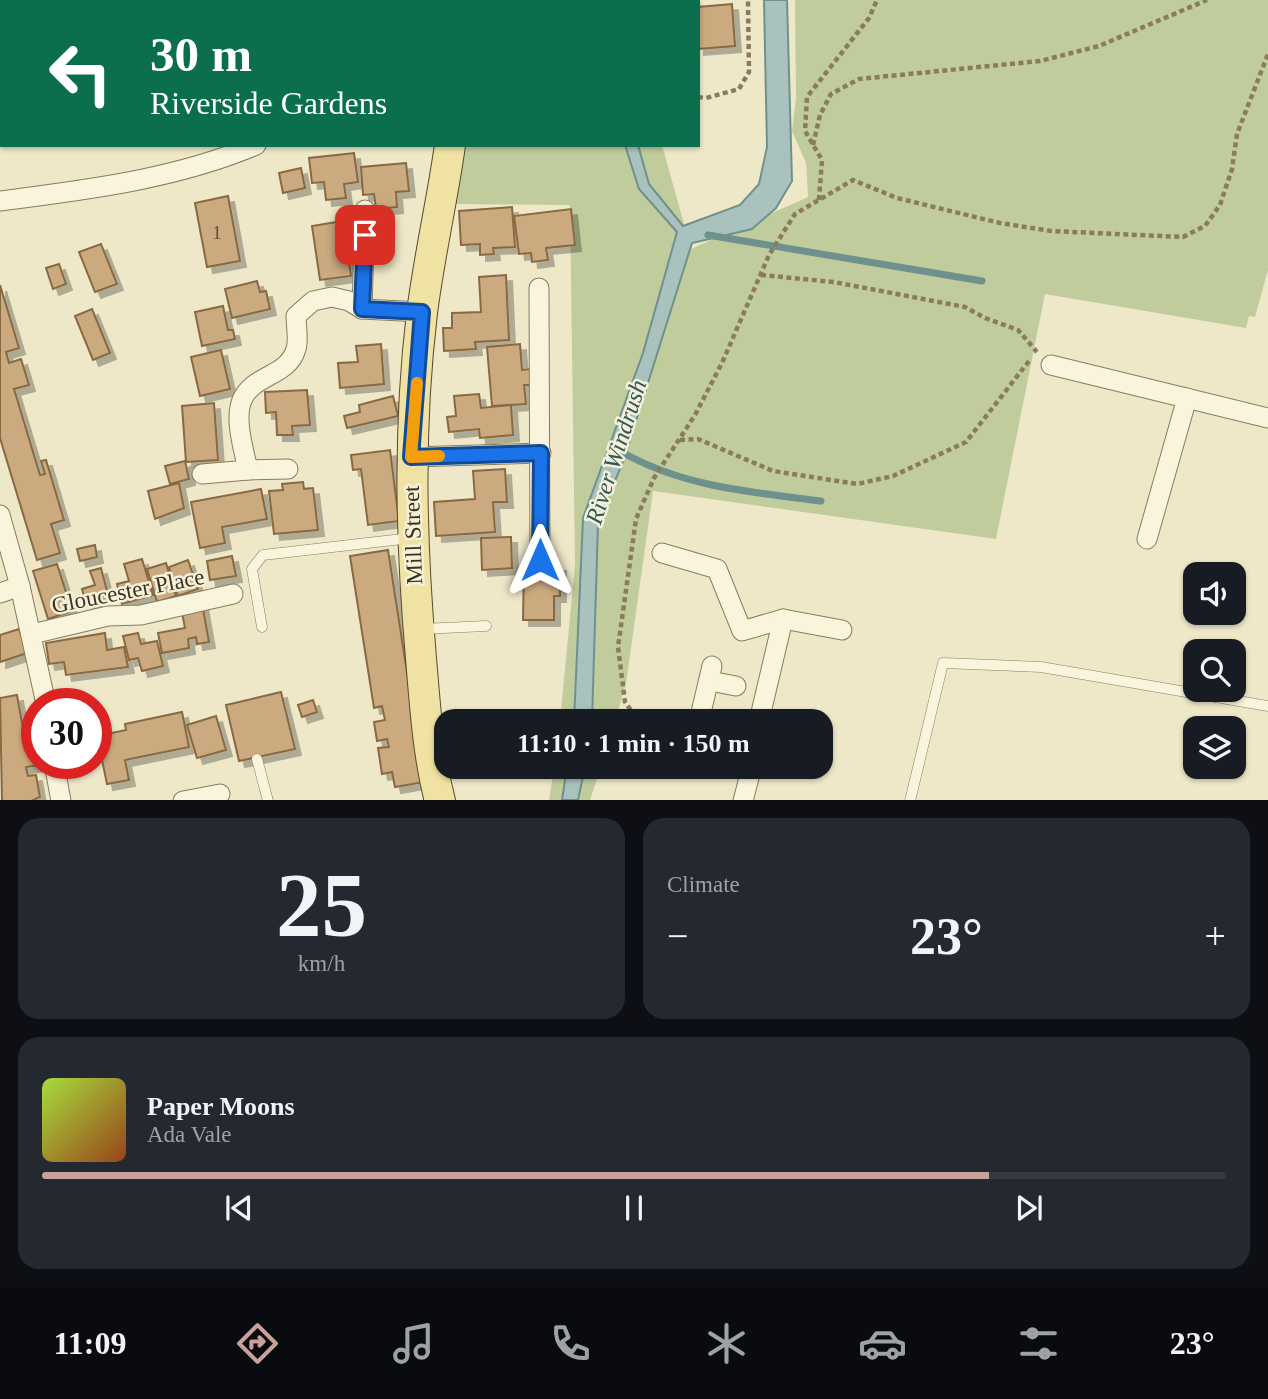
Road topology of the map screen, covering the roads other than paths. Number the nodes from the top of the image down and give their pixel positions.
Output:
1 (251, 147) edge
2 (450, 147) edge
3 (0, 201) edge
4 (365, 210) dead end
5 (539, 288) dead end
6 (362, 309) junction
7 (422, 312) junction
8 (1051, 365) dead end
9 (1187, 398) junction
10 (1268, 418) edge
11 (541, 453) junction
12 (411, 457) junction
13 (288, 469) dead end
14 (248, 470) junction
15 (202, 474) dead end
16 (0, 515) edge
17 (412, 537) junction
18 (1147, 539) dead end
19 (662, 553) dead end
20 (540, 560) dead end
21 (20, 586) junction
22 (0, 593) edge
23 (233, 594) dead end
24 (783, 620) junction
25 (486, 626) dead end
26 (262, 627) dead end
27 (418, 629) junction
28 (842, 630) dead end
29 (32, 634) junction
30 (736, 686) dead end
31 (43, 688) edge
32 (1268, 706) edge
33 (702, 709) edge
34 (763, 709) edge
35 (257, 759) dead end
36 (57, 779) edge
37 (749, 779) edge
38 (220, 794) dead end
39 (61, 800) edge
40 (183, 800) edge
41 (268, 800) edge
42 (440, 800) edge
43 (743, 800) edge
44 (909, 800) edge

1 - 3 street
2 - 7 main road, Mill Street
4 - 6 street
5 - 11 street
6 - 7 street
6 - 14 street
7 - 12 main road, Mill Street
8 - 9 street
9 - 10 street
9 - 18 street
11 - 12 street
11 - 20 street
12 - 17 main road, Mill Street
13 - 14 street
14 - 15 street
16 - 21 street, Gloucester Place
17 - 26 lane
17 - 27 main road, Mill Street
19 - 24 street
21 - 22 street
21 - 29 street, Gloucester Place
23 - 29 street, Gloucester Place
24 - 28 street
24 - 34 street
25 - 27 lane
27 - 42 main road, Mill Street
29 - 31 street, Gloucester Place
30 - 33 street
32 - 44 lane
35 - 41 lane
36 - 39 street
37 - 43 street
38 - 40 street

